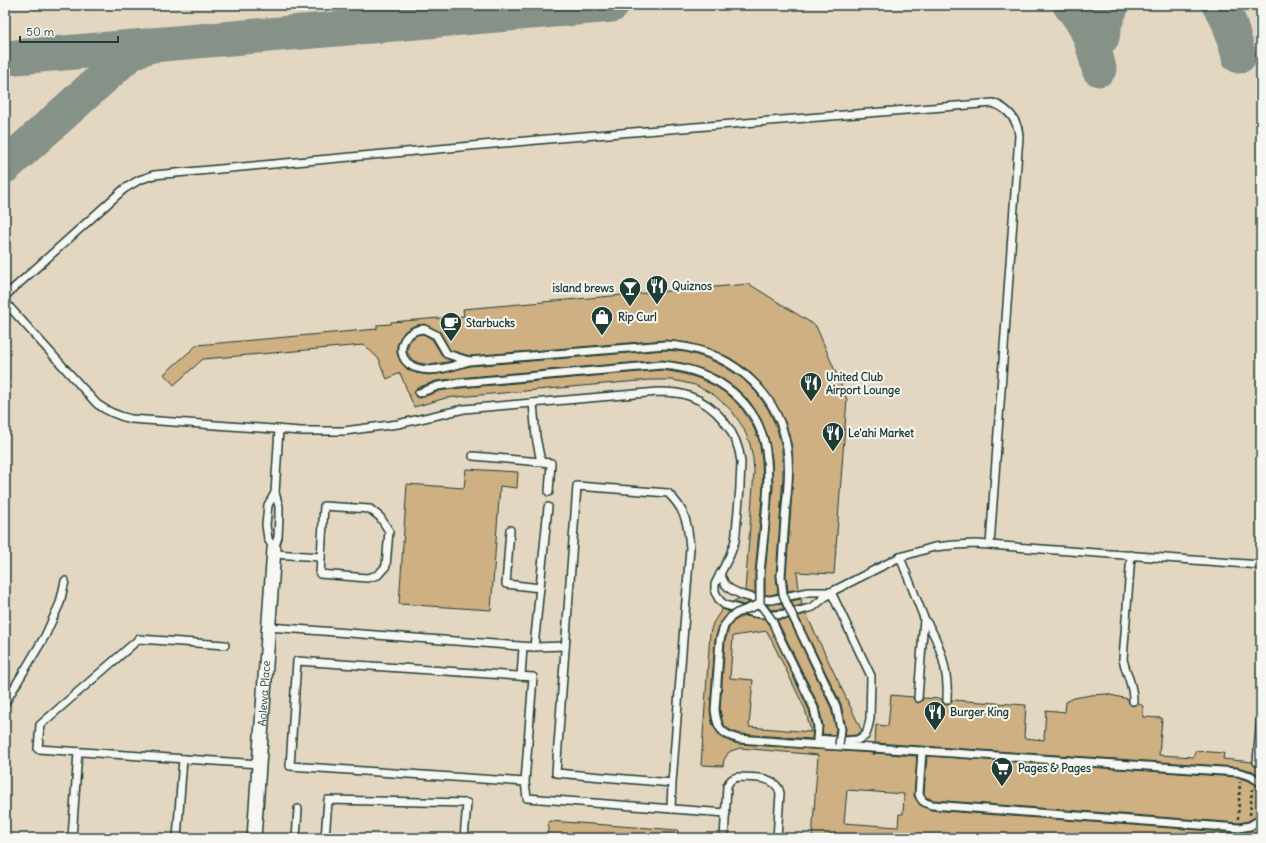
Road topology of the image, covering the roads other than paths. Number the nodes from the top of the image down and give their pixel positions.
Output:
1 (5, 296) edge
2 (5, 302) edge
3 (469, 361) junction
4 (419, 393) dead end
5 (533, 403) junction
6 (279, 430) junction
7 (473, 456) dead end
8 (541, 462) junction
9 (549, 492) dead end
10 (275, 493) junction
11 (548, 506) dead end
12 (510, 530) dead end
13 (990, 545) junction
14 (274, 551) junction
15 (1131, 555) junction
16 (321, 557) junction
17 (900, 557) junction
18 (1261, 565) edge
19 (720, 574) junction
20 (65, 581) dead end
21 (540, 588) junction
22 (830, 592) junction
23 (760, 604) junction
24 (924, 618) junction
25 (269, 627) junction
26 (225, 645) dead end
27 (565, 646) junction
28 (523, 647) junction
29 (534, 647) junction
30 (520, 676) junction
31 (918, 698) dead end
32 (947, 700) dead end
33 (1133, 701) dead end
34 (5, 703) edge
35 (1261, 715) edge
36 (839, 745) junction
37 (922, 751) junction
38 (78, 752) junction
39 (183, 759) junction
40 (1257, 762) dead end
41 (259, 764) junction
42 (525, 782) junction
43 (672, 783) junction
44 (1261, 783) edge
45 (298, 809) dead end
46 (672, 809) junction
47 (726, 813) junction
48 (1261, 819) edge
49 (72, 838) edge
50 (177, 838) edge
51 (254, 838) edge
52 (296, 838) edge
53 (325, 838) edge
54 (464, 838) edge
55 (724, 838) edge
56 (777, 838) edge

1 - 13 lane
2 - 6 lane
3 - 3 lane
3 - 36 lane, bridge
4 - 23 lane, bridge
5 - 6 lane
5 - 8 lane
5 - 19 lane
6 - 10 lane
7 - 8 lane
8 - 9 lane
10 - 14 lane
10 - 14 lane
11 - 21 lane
12 - 21 lane
13 - 15 lane
13 - 17 lane
14 - 16 lane
14 - 25 street, Aolewa Place
15 - 18 lane
15 - 33 lane
16 - 16 lane
17 - 22 lane
17 - 24 lane
19 - 22 lane
19 - 22 lane
20 - 34 lane
21 - 29 lane
22 - 23 lane, bridge
23 - 36 lane, bridge
24 - 31 lane
24 - 32 lane
25 - 28 lane
25 - 41 street, Aolewa Place
26 - 38 lane
27 - 29 lane
27 - 43 lane
27 - 43 lane
28 - 29 lane
28 - 30 lane
30 - 42 lane
30 - 42 lane
35 - 40 lane
36 - 37 lane
37 - 44 lane
37 - 48 lane
38 - 39 lane
38 - 49 lane
39 - 41 lane
39 - 50 lane
41 - 51 street, Aolewa Place
42 - 46 lane
43 - 46 lane
45 - 52 lane
46 - 47 lane
47 - 55 lane
47 - 56 lane
53 - 54 lane

